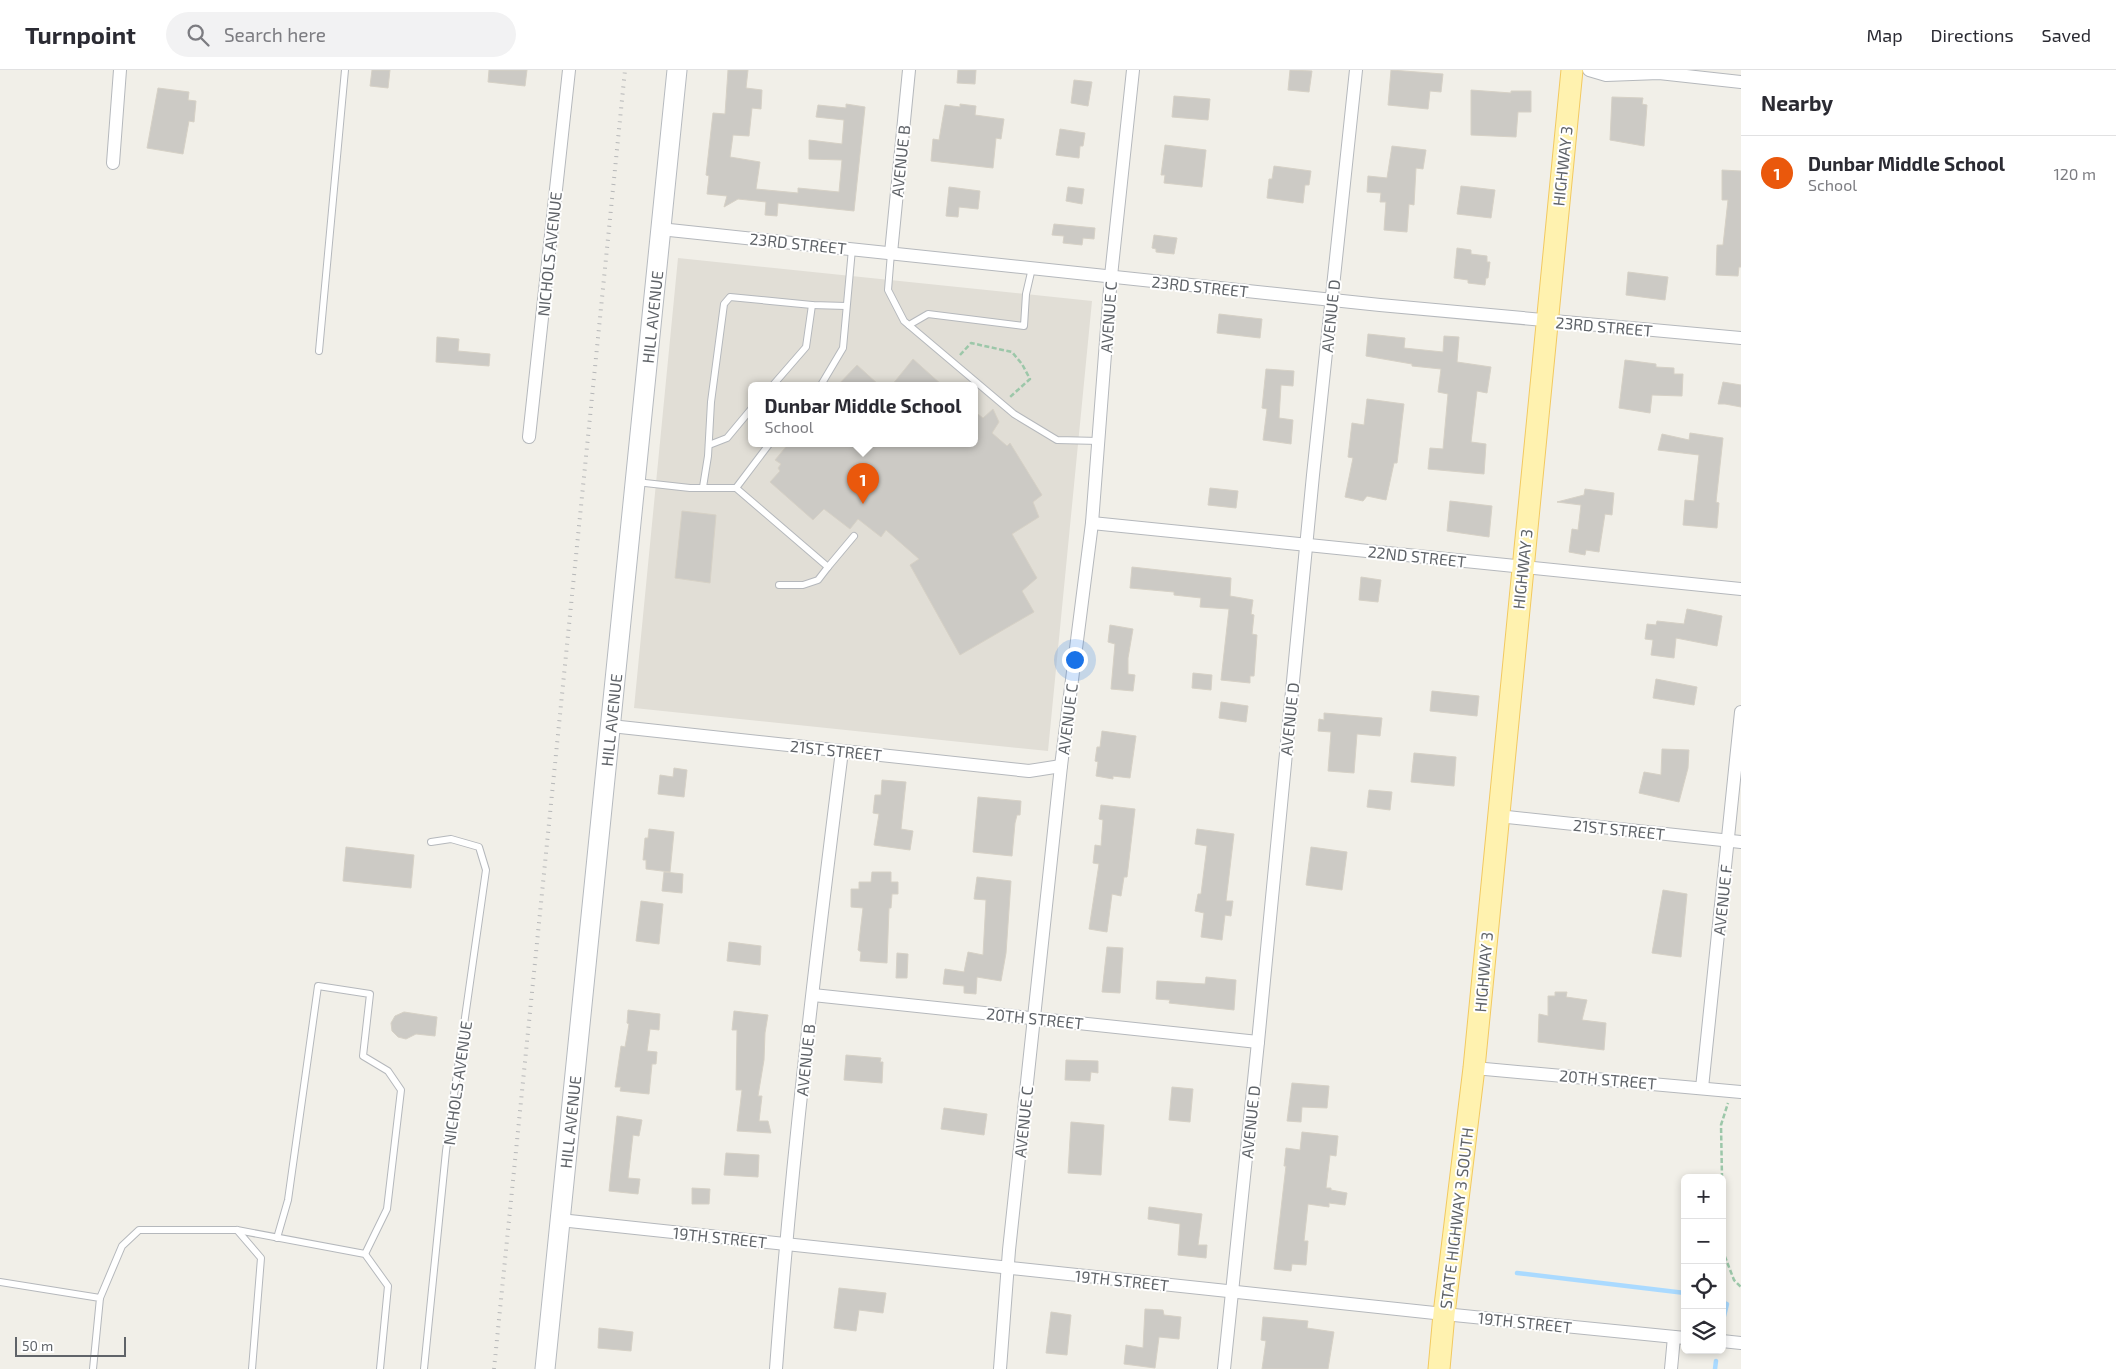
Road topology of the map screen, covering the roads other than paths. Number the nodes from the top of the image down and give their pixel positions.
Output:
1 (120, 70) edge
2 (345, 70) edge
3 (569, 70) edge
4 (677, 70) edge
5 (909, 70) edge
6 (1133, 70) edge
7 (1356, 70) edge
8 (1572, 70) edge
9 (1589, 70) edge
10 (1741, 82) edge
11 (112, 163) dead end
12 (660, 229) junction
13 (852, 249) junction
14 (891, 253) junction
15 (1032, 268) junction
16 (1111, 276) junction
17 (1332, 300) junction
18 (812, 304) junction
19 (846, 306) junction
20 (1547, 320) junction
21 (909, 325) junction
22 (1741, 338) edge
23 (319, 351) dead end
24 (776, 382) edge
25 (823, 382) edge
26 (977, 382) edge
27 (978, 383) edge
28 (748, 413) edge
29 (529, 437) dead end
30 (1099, 441) junction
31 (709, 445) junction
32 (767, 447) edge
33 (635, 482) junction
34 (703, 487) junction
35 (736, 488) junction
36 (1092, 523) junction
37 (854, 536) dead end
38 (1306, 545) junction
39 (1523, 566) junction
40 (828, 567) junction
41 (779, 585) dead end
42 (1741, 589) edge
43 (1741, 712) edge
44 (611, 726) junction
45 (842, 751) junction
46 (1061, 766) junction
47 (1498, 816) junction
48 (1735, 841) edge
49 (431, 842) dead end
50 (813, 995) junction
51 (1034, 1018) junction
52 (1258, 1042) junction
53 (1474, 1068) junction
54 (1702, 1088) junction
55 (1736, 1091) edge
56 (560, 1220) junction
57 (236, 1230) junction
58 (277, 1238) junction
59 (785, 1244) junction
60 (365, 1254) junction
61 (1008, 1267) junction
62 (0, 1282) edge
63 (1232, 1291) junction
64 (100, 1298) junction
65 (1444, 1314) junction
66 (1679, 1337) edge
67 (1726, 1341) edge
68 (1741, 1343) edge
69 (93, 1369) edge
70 (252, 1369) edge
71 (380, 1369) edge
72 (424, 1369) edge
73 (545, 1369) edge
74 (776, 1369) edge
75 (1000, 1369) edge
76 (1224, 1369) edge
77 (1439, 1369) edge
78 (1671, 1369) edge

1 - 11 street
2 - 23 lane
3 - 29 street, NICHOLS AVENUE
4 - 12 street, HILL AVENUE
5 - 14 street, AVENUE B
6 - 16 street, AVENUE C
7 - 17 street, AVENUE D
8 - 20 main road, HIGHWAY 3
9 - 10 street
12 - 13 street, 23RD STREET
12 - 33 street, HILL AVENUE
13 - 14 street, 23RD STREET
13 - 19 lane
14 - 15 street, 23RD STREET
14 - 21 lane
15 - 16 street, 23RD STREET
15 - 21 lane
16 - 17 street, 23RD STREET
16 - 30 street, AVENUE C
17 - 20 street, 23RD STREET
17 - 38 street, AVENUE D
18 - 19 lane
18 - 24 lane
18 - 31 lane
19 - 25 lane
20 - 22 street, 23RD STREET
20 - 39 main road, HIGHWAY 3
21 - 26 lane
27 - 30 lane
28 - 31 lane
30 - 36 street, AVENUE C
31 - 34 lane
32 - 35 lane
33 - 34 lane
33 - 44 street, HILL AVENUE
34 - 35 lane
35 - 40 lane
36 - 38 street, 22ND STREET
36 - 46 street, AVENUE C
37 - 40 lane
38 - 39 street, 22ND STREET
38 - 52 street, AVENUE D
39 - 42 street, 22ND STREET
39 - 47 main road, HIGHWAY 3
40 - 41 lane
43 - 48 street, AVENUE F
44 - 45 street, 21ST STREET
44 - 56 street, HILL AVENUE
45 - 46 street, 21ST STREET
45 - 50 street, AVENUE B
46 - 51 street, AVENUE C
47 - 48 street, 21ST STREET
47 - 53 main road, HIGHWAY 3
48 - 54 street, AVENUE F
49 - 72 lane, NICHOLS AVENUE
50 - 51 street, 20TH STREET
50 - 59 street, AVENUE B
51 - 52 street, 20TH STREET
51 - 61 street, AVENUE C
52 - 63 street, AVENUE D
53 - 54 street, 20TH STREET
53 - 65 main road, STATE HIGHWAY 3 SOUTH
54 - 55 street, 20TH STREET
56 - 59 street, 19TH STREET
56 - 73 street, HILL AVENUE
57 - 58 lane
57 - 64 lane
57 - 70 lane
58 - 60 lane
58 - 60 lane
59 - 61 street, 19TH STREET
59 - 74 street, AVENUE B
60 - 71 lane
61 - 63 street, 19TH STREET
61 - 75 street, AVENUE C
62 - 64 lane
63 - 65 street, 19TH STREET
63 - 76 street, AVENUE D
64 - 69 lane
65 - 66 street, 19TH STREET
65 - 77 main road, STATE HIGHWAY 3 SOUTH
66 - 78 street
67 - 68 street

